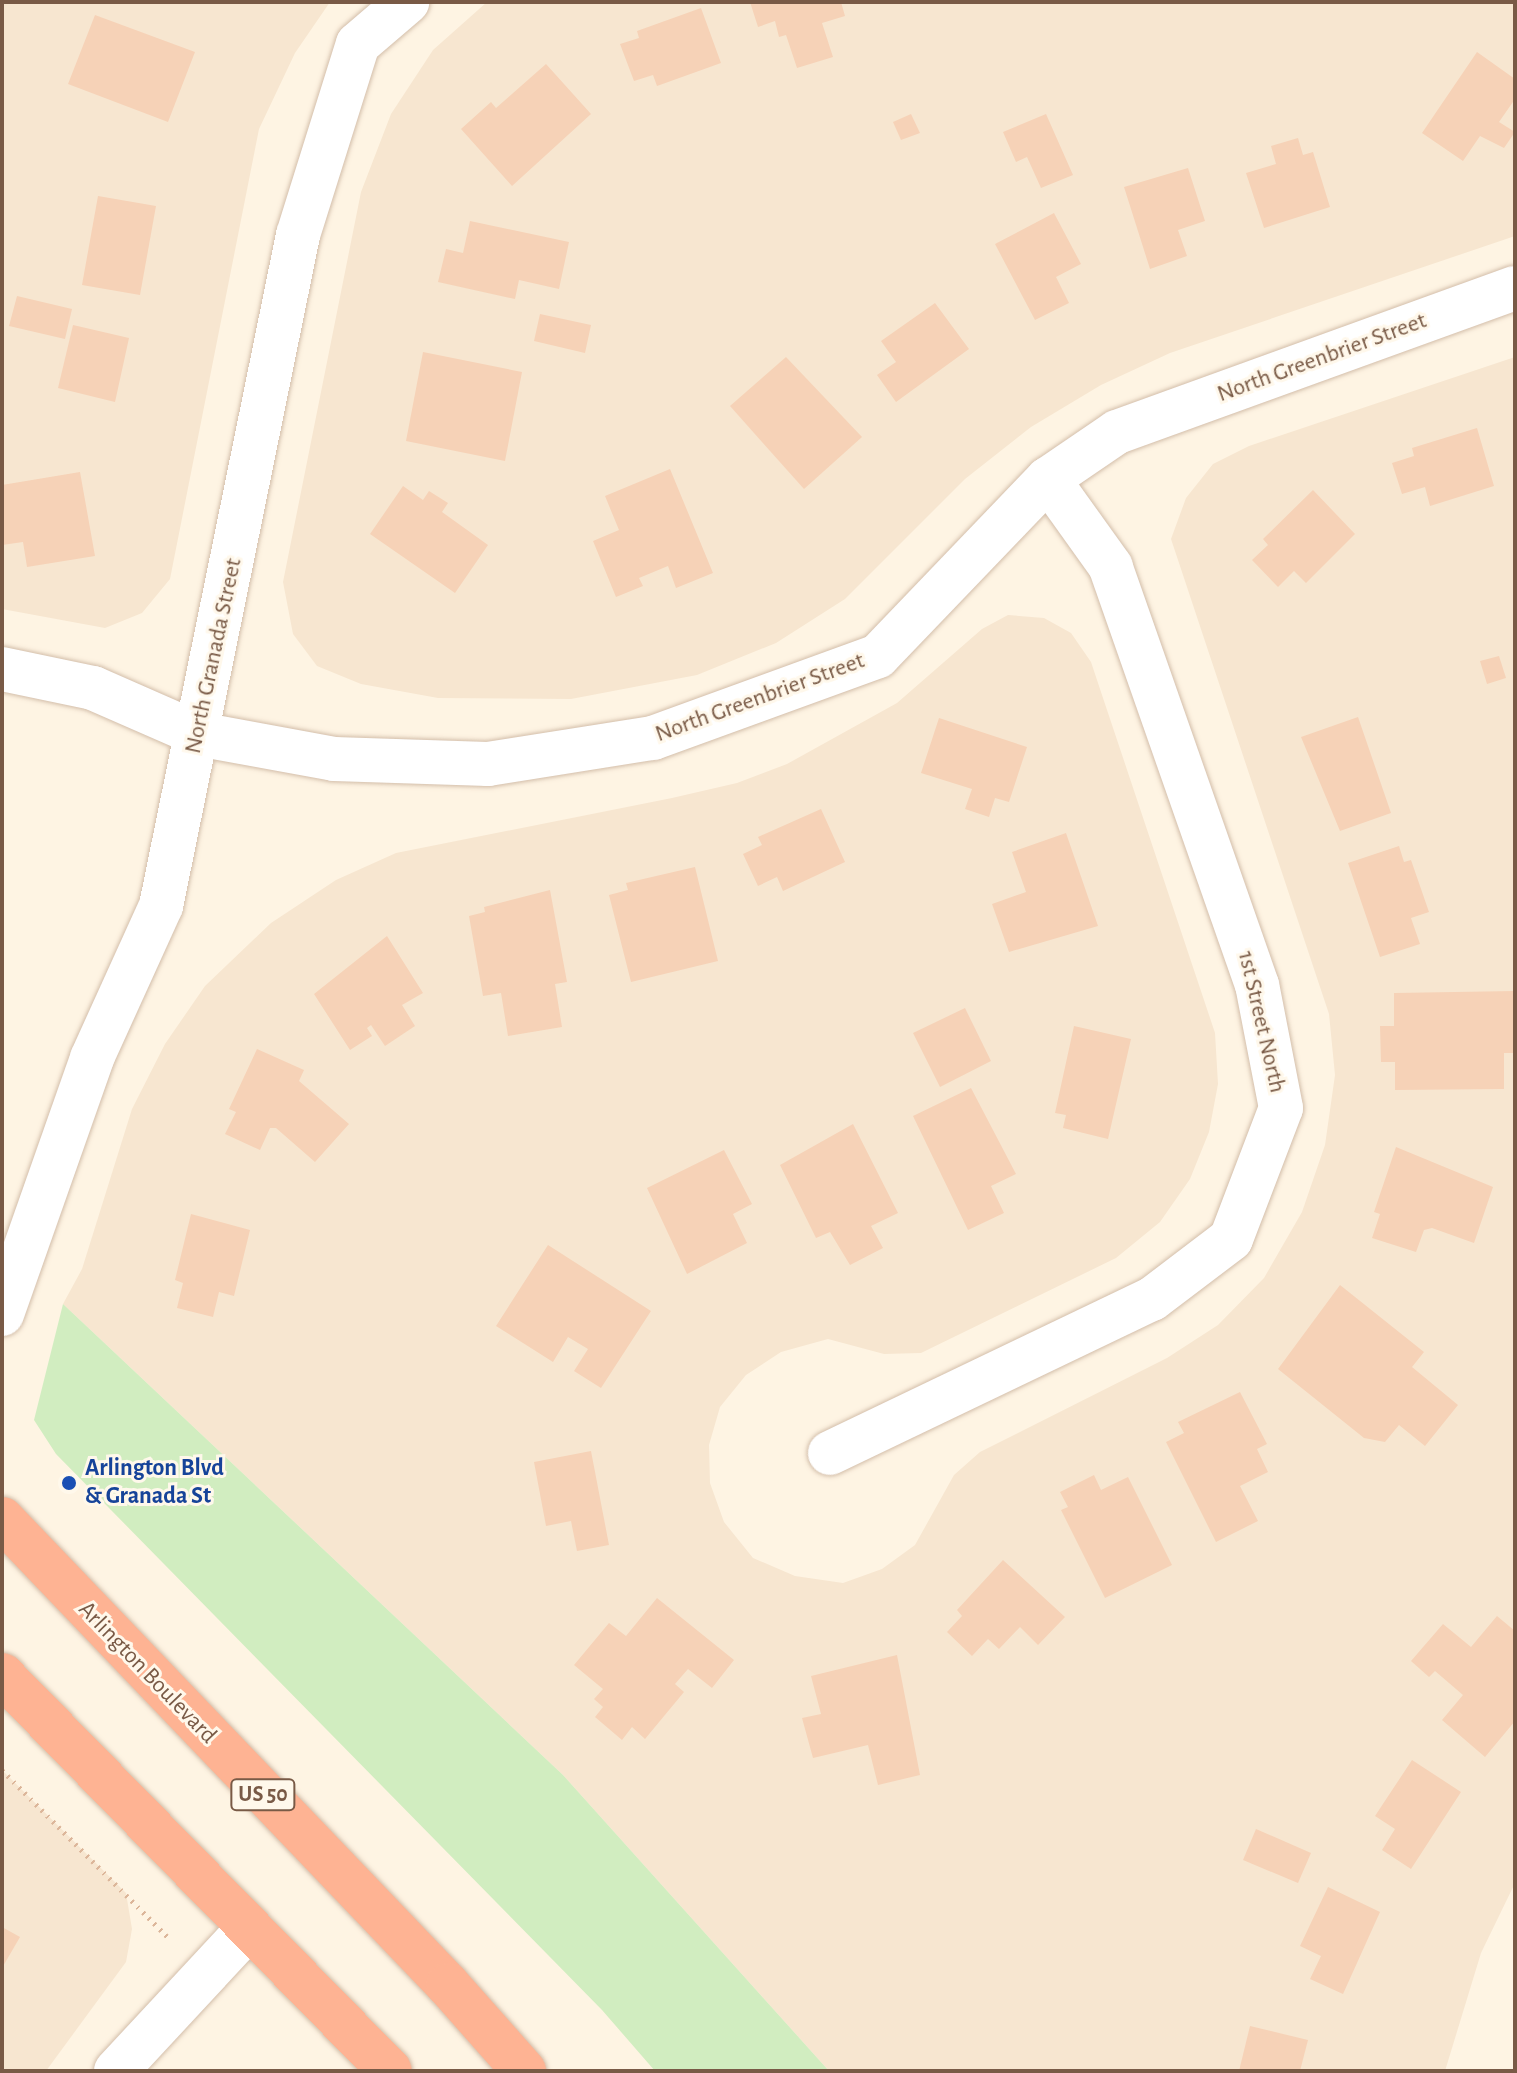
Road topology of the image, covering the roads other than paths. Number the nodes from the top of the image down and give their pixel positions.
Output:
1 (407, 2) edge
2 (1515, 288) edge
3 (1048, 479) junction
4 (2, 669) edge
5 (198, 734) junction
6 (2, 1314) edge
7 (830, 1453) dead end
8 (2, 1519) edge
9 (2, 1675) edge
10 (247, 1930) junction
11 (116, 2071) edge
12 (390, 2071) edge
13 (524, 2071) edge

1 - 5 street, North Granada Street
2 - 3 street, North Greenbrier Street
3 - 5 street, North Greenbrier Street
3 - 7 street, 1st Street North
4 - 5 street, North Greenbrier Street
5 - 6 street, North Granada Street
8 - 13 highway, Arlington Boulevard / US 50
9 - 10 highway
10 - 11 street
10 - 12 highway

